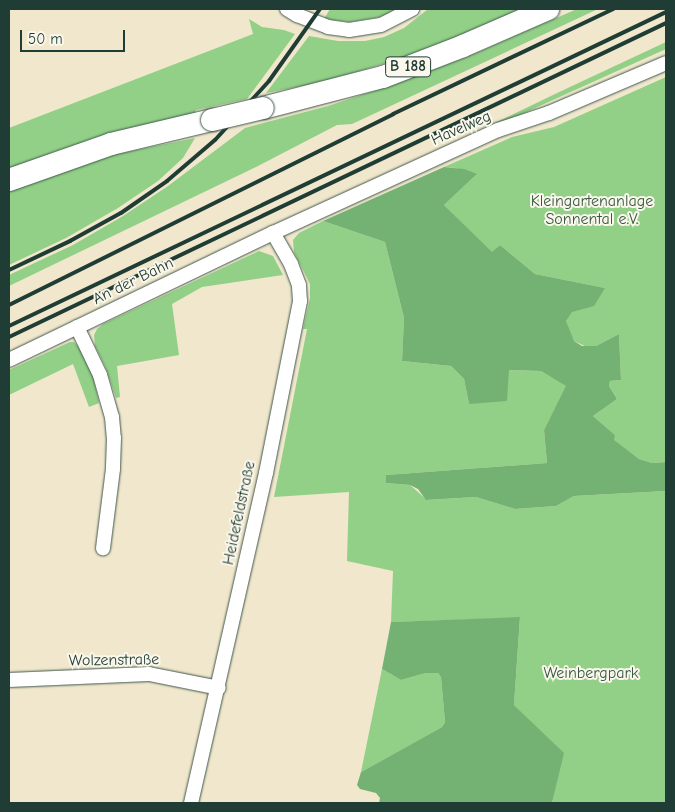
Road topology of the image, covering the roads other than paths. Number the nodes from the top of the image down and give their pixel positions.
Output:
1 (287, 9) edge
2 (412, 9) edge
3 (548, 9) edge
4 (666, 63) edge
5 (9, 180) edge
6 (273, 233) junction
7 (77, 327) junction
8 (9, 360) edge
9 (103, 548) dead end
10 (9, 680) edge
11 (219, 688) junction
12 (192, 803) edge

1 - 2 street
3 - 5 main road, B 188, bridge
4 - 6 street, Havelweg
6 - 7 street, An der Bahn
6 - 11 street, Heidefeldstraße
7 - 8 street, An der Bahn
7 - 9 street
10 - 11 street, Wolzenstraße
11 - 12 street, Heidefeldstraße

